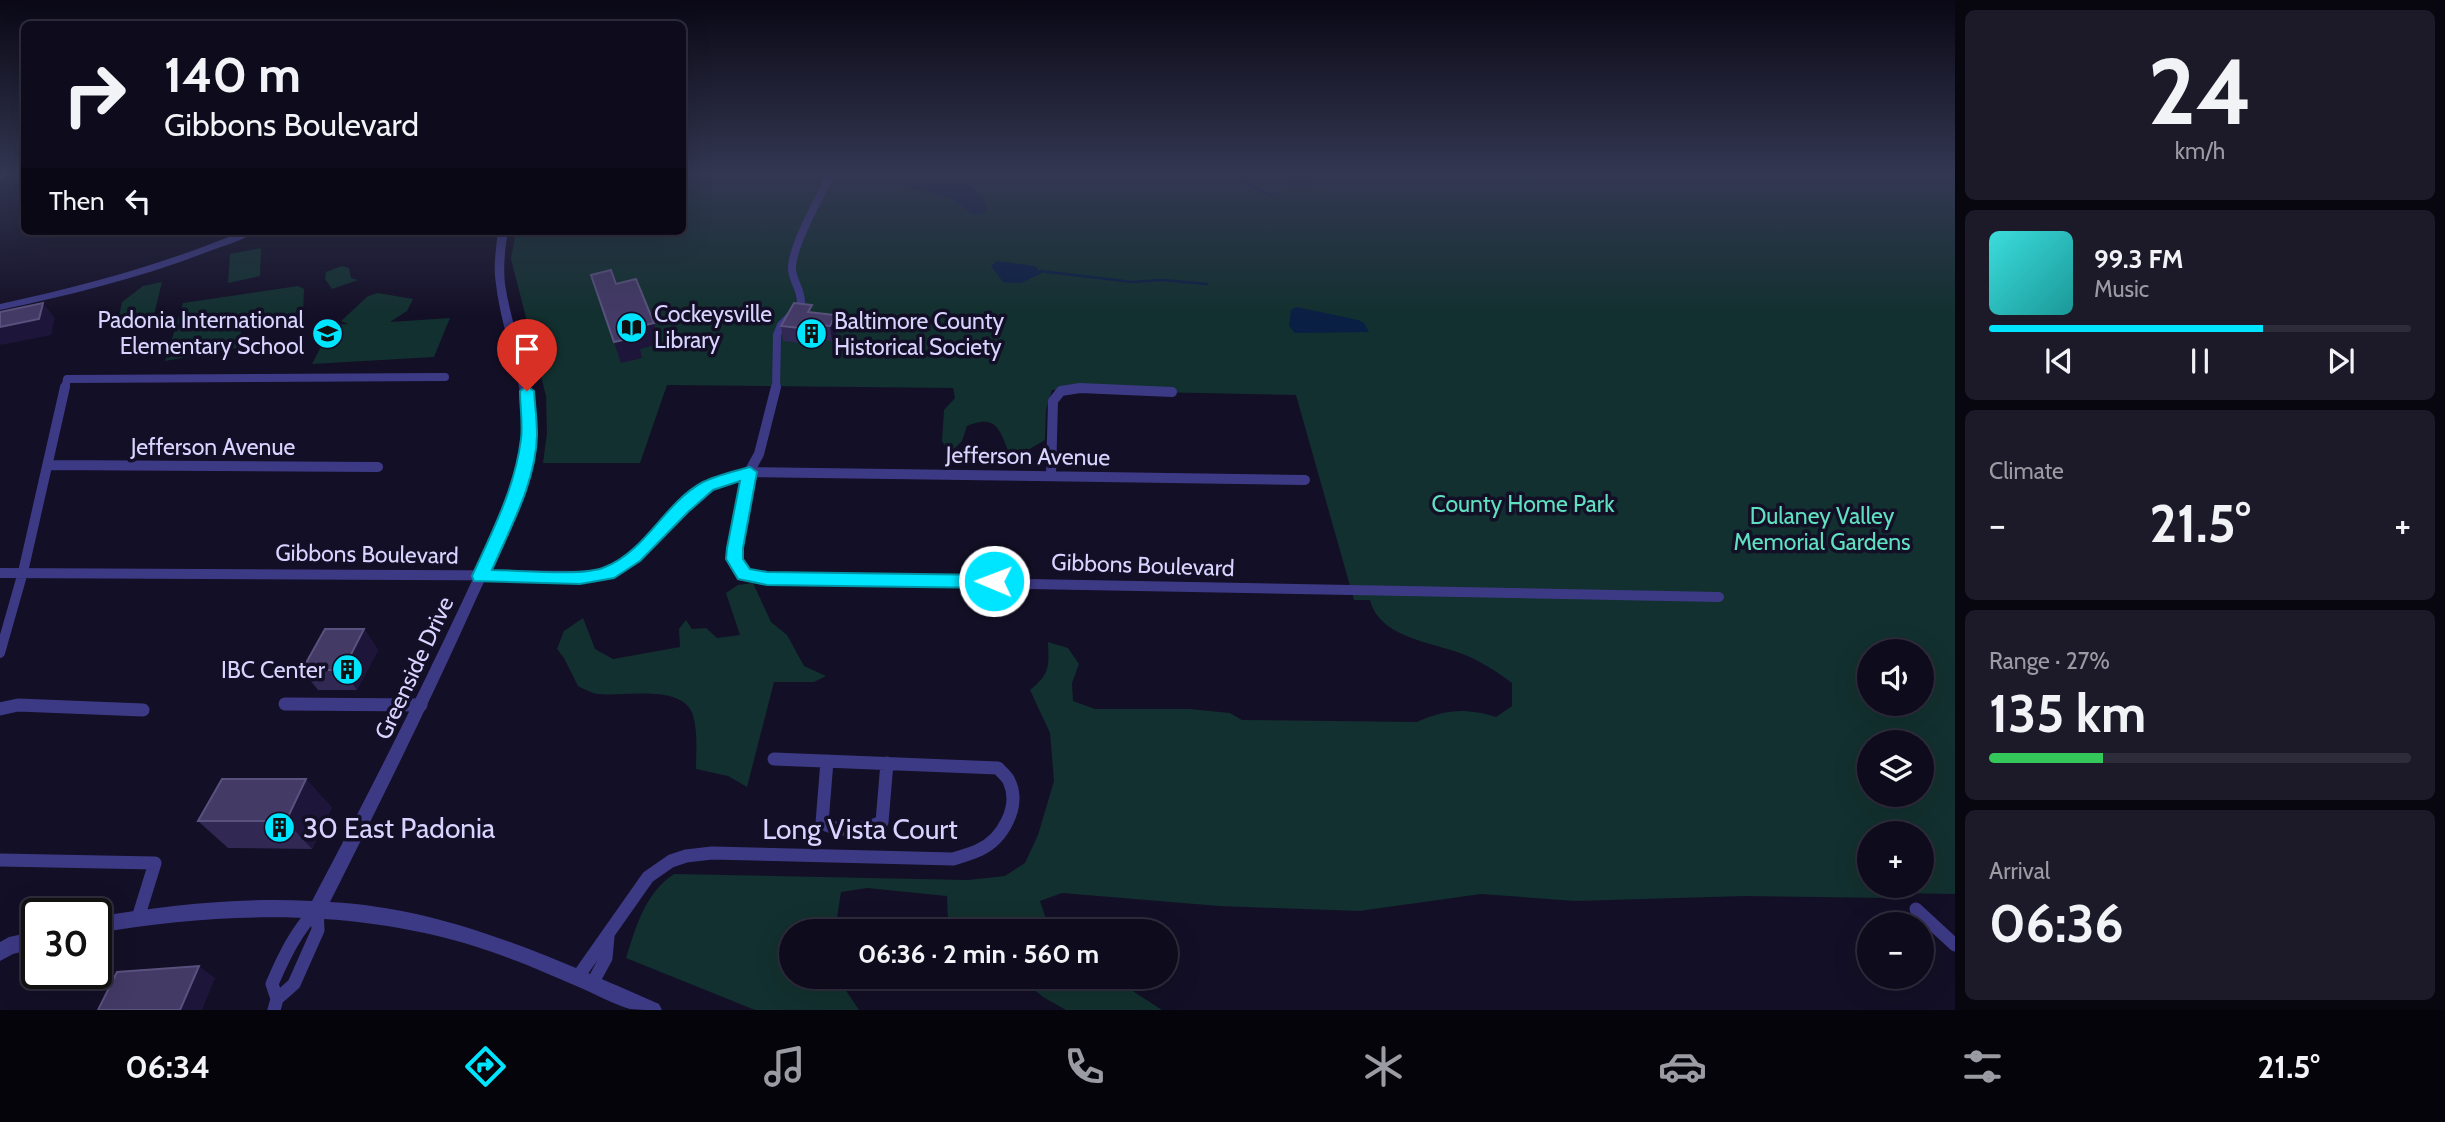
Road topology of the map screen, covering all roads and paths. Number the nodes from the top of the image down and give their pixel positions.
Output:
1 (808, 222) edge
2 (241, 235) edge
3 (502, 235) edge
4 (0, 307) edge
5 (445, 377) dead end
6 (1172, 392) dead end
7 (48, 465) junction
8 (378, 467) dead end
9 (750, 472) junction
10 (1051, 475) junction
11 (1305, 480) dead end
12 (23, 572) junction
13 (0, 573) edge
14 (480, 576) junction
15 (1719, 597) dead end
16 (0, 653) edge
17 (285, 704) dead end
18 (421, 705) junction
19 (0, 709) edge
20 (143, 710) dead end
21 (774, 759) dead end
22 (827, 761) junction
23 (887, 763) junction
24 (0, 860) edge
25 (317, 909) junction
26 (1916, 909) dead end
27 (138, 918) junction
28 (112, 922) edge
29 (21, 943) edge
30 (1955, 945) edge
31 (3, 948) edge
32 (584, 981) junction
33 (276, 1005) edge
34 (653, 1010) edge

1 - 9 street
2 - 4 street
3 - 14 street, Greenside Drive
5 - 7 street
6 - 10 street
7 - 8 street, Jefferson Avenue
7 - 12 street
9 - 10 street, Jefferson Avenue
9 - 14 street, Gibbons Boulevard
9 - 15 street, Gibbons Boulevard
10 - 11 street, Jefferson Avenue
12 - 13 street, Gibbons Boulevard
12 - 14 street, Gibbons Boulevard
12 - 16 street
14 - 18 street, Greenside Drive
17 - 18 street
18 - 25 street, Greenside Drive
19 - 20 street
21 - 22 street, Long Vista Court
22 - 23 street, Long Vista Court
22 - 23 street, Long Vista Court
23 - 32 street, Long Vista Court
24 - 27 street
25 - 27 street
25 - 32 street
25 - 33 street
26 - 30 street
27 - 28 street
29 - 31 street
32 - 34 street

